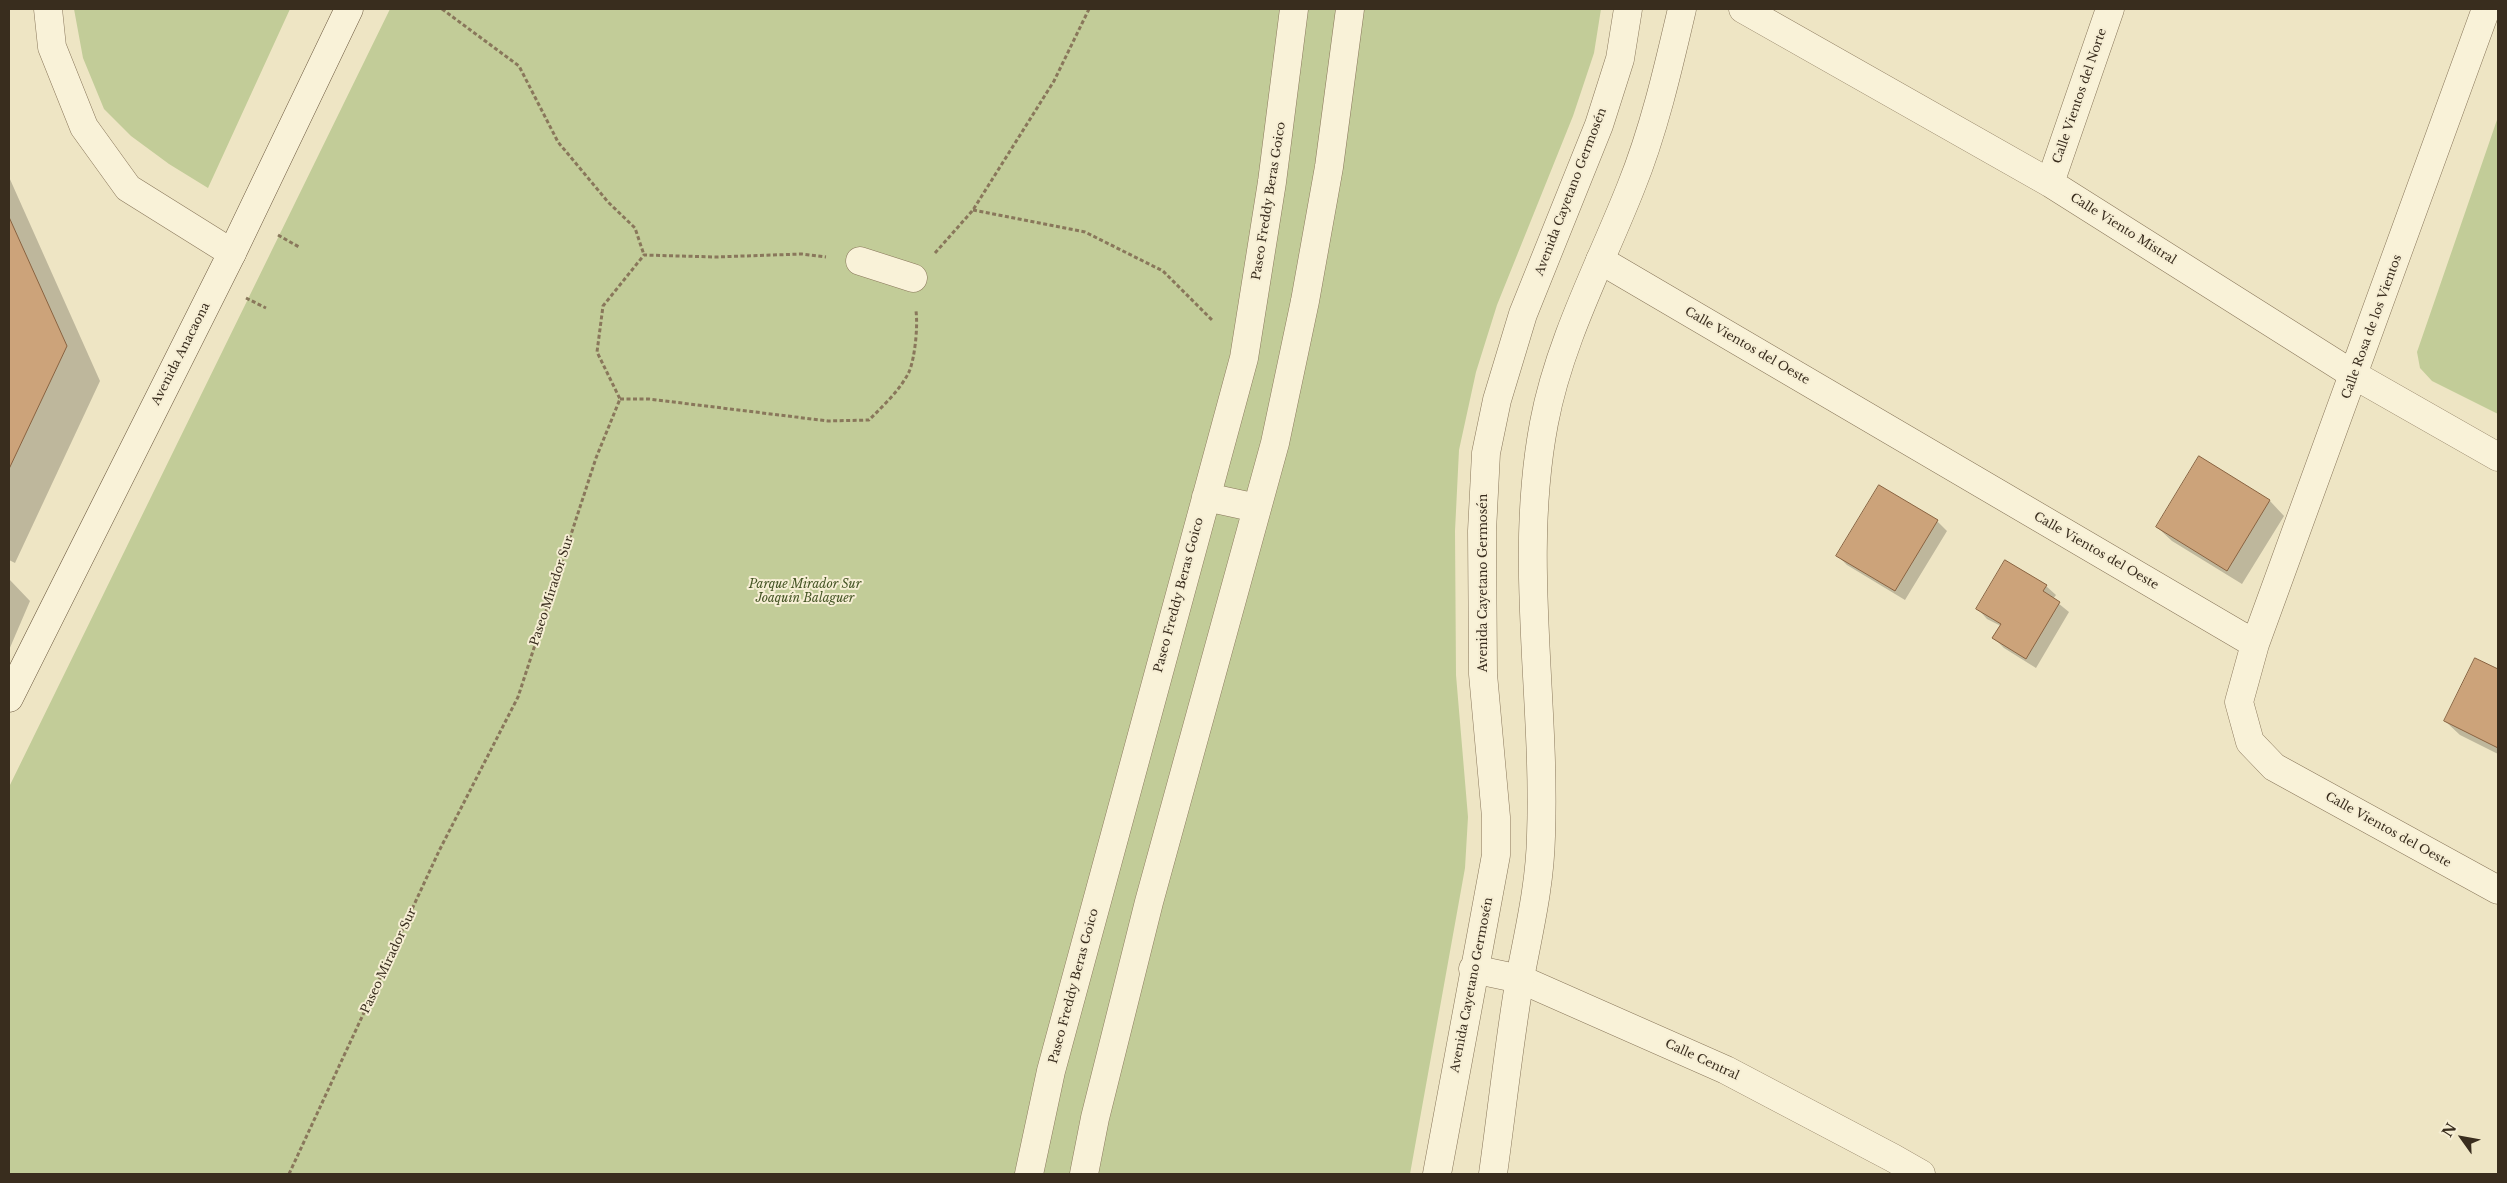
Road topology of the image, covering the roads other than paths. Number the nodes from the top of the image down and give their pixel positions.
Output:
1 (48, 9) edge
2 (349, 9) edge
3 (1294, 9) edge
4 (1350, 9) edge
5 (1628, 9) edge
6 (1682, 9) edge
7 (1743, 9) edge
8 (2110, 9) edge
9 (2486, 9) edge
10 (2050, 183) junction
11 (232, 253) junction
12 (1600, 260) junction
13 (860, 261) road end
14 (913, 278) dead end
15 (2354, 376) junction
16 (2498, 457) edge
17 (1206, 498) junction
18 (1256, 508) junction
19 (2255, 644) junction
20 (9, 698) edge
21 (2498, 890) edge
22 (1473, 969) junction
23 (1520, 979) junction
24 (1029, 1174) edge
25 (1084, 1174) edge
26 (1436, 1174) edge
27 (1493, 1174) edge
28 (1921, 1174) edge

1 - 11 street
2 - 11 street, Avenida Anacaona
3 - 17 street, Paseo Freddy Beras Goico
4 - 18 street
5 - 22 street, Avenida Cayetano Germosén
6 - 12 street
7 - 10 street, Calle Viento Mistral
8 - 10 street, Calle Vientos del Norte
9 - 15 street, Calle Rosa de los Vientos
10 - 15 street, Calle Viento Mistral
11 - 20 street, Avenida Anacaona
12 - 19 street, Calle Vientos del Oeste
12 - 23 street
13 - 14 street
15 - 16 street, Calle Viento Mistral
15 - 19 street, Calle Rosa de los Vientos
17 - 18 street
17 - 24 street, Paseo Freddy Beras Goico
18 - 25 street
19 - 21 street, Calle Vientos del Oeste
22 - 23 street, Calle Central
22 - 26 street, Avenida Cayetano Germosén
23 - 27 street
23 - 28 street, Calle Central

